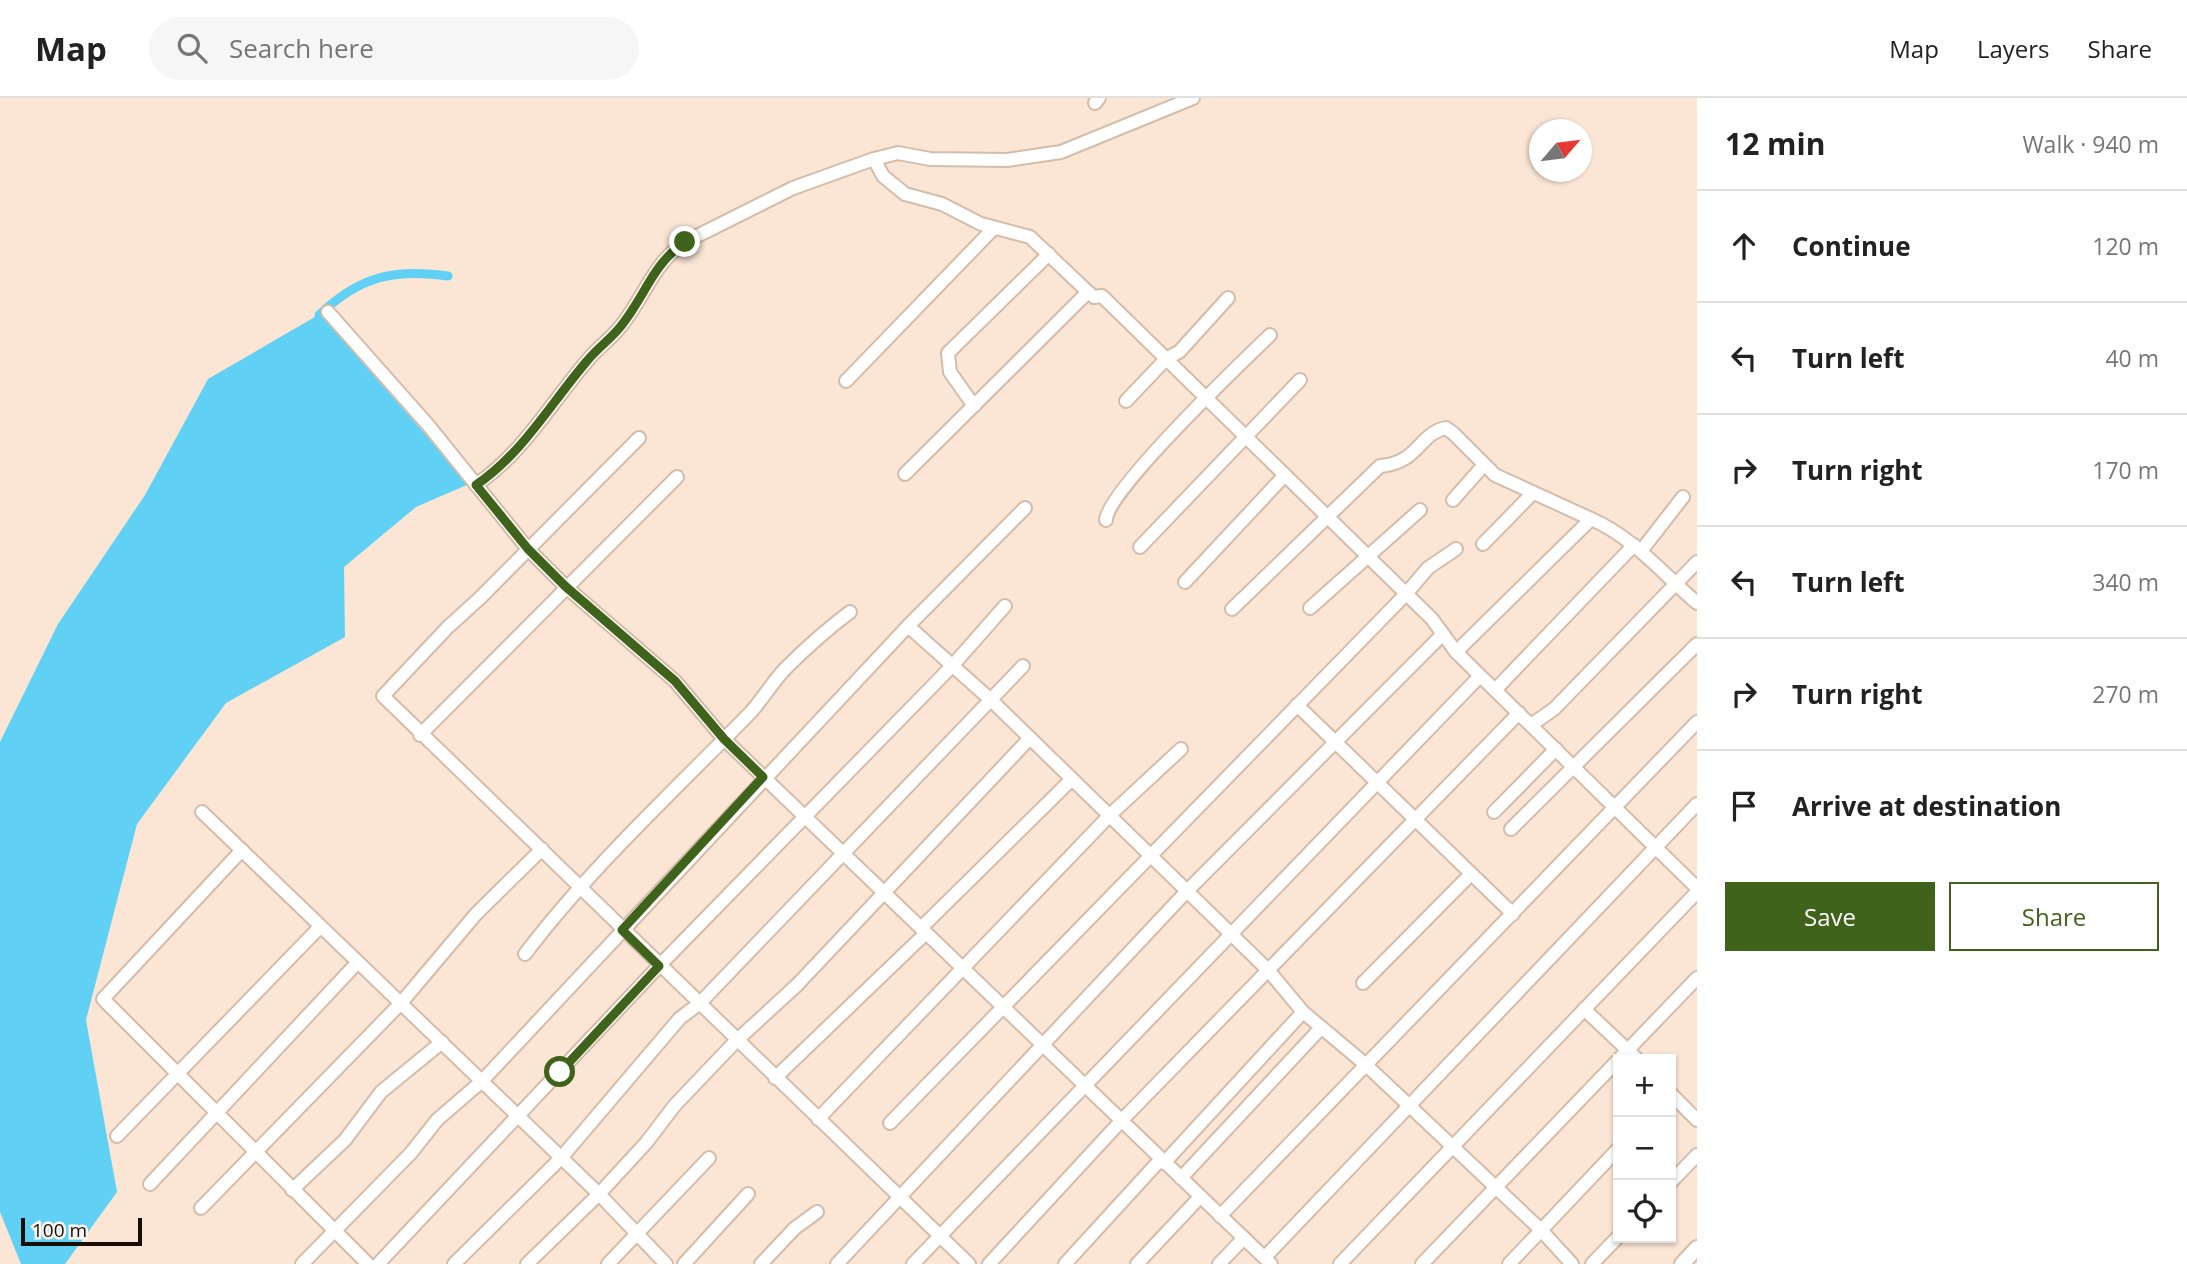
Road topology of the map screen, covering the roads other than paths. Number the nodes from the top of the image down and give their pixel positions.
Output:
1 (1192, 98) edge
2 (874, 159) junction
3 (994, 228) junction
4 (1049, 254) junction
5 (1088, 292) junction
6 (1228, 298) dead end
7 (328, 312) dead end
8 (1270, 335) dead end
9 (1167, 358) junction
10 (1300, 380) dead end
11 (846, 381) dead end
12 (1205, 398) junction
13 (1126, 401) dead end
14 (974, 406) junction
15 (639, 438) dead end
16 (1246, 438) junction
17 (1483, 466) junction
18 (905, 474) dead end
19 (1284, 475) junction
20 (677, 477) dead end
21 (476, 485) junction
22 (1532, 495) junction
23 (1683, 497) dead end
24 (1452, 500) dead end
25 (1025, 508) dead end
26 (1420, 510) dead end
27 (1326, 516) junction
28 (1591, 519) junction
29 (1106, 520) dead end
30 (1483, 544) dead end
31 (1140, 547) dead end
32 (1638, 548) junction
33 (528, 549) junction
34 (1456, 550) dead end
35 (1366, 555) junction
36 (1697, 562) edge
37 (1185, 582) dead end
38 (1676, 585) junction
39 (565, 586) junction
40 (1406, 594) junction
41 (1697, 603) edge
42 (1006, 606) dead end
43 (1310, 608) dead end
44 (1232, 609) dead end
45 (850, 612) dead end
46 (908, 626) junction
47 (1443, 634) junction
48 (1697, 643) edge
49 (1456, 652) junction
50 (953, 664) junction
51 (1023, 666) dead end
52 (1480, 676) junction
53 (1495, 690) junction
54 (991, 700) junction
55 (1297, 705) junction
56 (1518, 713) junction
57 (1697, 722) edge
58 (1531, 724) junction
59 (420, 735) junction
60 (1030, 738) junction
61 (724, 739) junction
62 (1335, 743) junction
63 (1181, 749) dead end
64 (1556, 749) junction
65 (1575, 767) junction
66 (763, 777) junction
67 (1072, 779) junction
68 (1378, 783) junction
69 (1697, 804) edge
70 (1613, 807) junction
71 (202, 812) dead end
72 (1494, 812) dead end
73 (1110, 815) junction
74 (806, 818) junction
75 (1415, 818) junction
76 (1511, 829) dead end
77 (1655, 847) junction
78 (542, 849) junction
79 (242, 850) junction
80 (845, 855) junction
81 (1150, 855) junction
82 (1471, 874) junction
83 (580, 888) junction
84 (1697, 890) edge
85 (1187, 891) junction
86 (884, 892) junction
87 (1513, 914) junction
88 (319, 928) junction
89 (622, 930) junction
90 (923, 931) junction
91 (1230, 932) junction
92 (525, 954) dead end
93 (358, 962) junction
94 (659, 966) junction
95 (963, 969) junction
96 (1269, 971) junction
97 (1697, 978) edge
98 (1363, 983) dead end
99 (401, 1003) junction
100 (699, 1004) junction
101 (1003, 1007) junction
102 (1584, 1009) junction
103 (1303, 1013) junction
104 (1320, 1028) junction
105 (736, 1041) junction
106 (442, 1042) junction
107 (1042, 1045) junction
108 (1627, 1049) junction
109 (1632, 1054) edge
110 (1365, 1064) junction
111 (177, 1076) junction
112 (775, 1078) junction
113 (482, 1081) junction
114 (1084, 1085) junction
115 (1676, 1099) edge
116 (1408, 1104) junction
117 (215, 1114) junction
118 (518, 1115) junction
119 (818, 1119) junction
120 (1697, 1120) edge
121 (1121, 1121) junction
122 (890, 1124) dead end
123 (117, 1136) dead end
124 (1451, 1146) junction
125 (254, 1152) junction
126 (1613, 1154) edge
127 (1697, 1155) edge
128 (561, 1158) junction
129 (709, 1158) dead end
130 (1163, 1161) junction
131 (1181, 1178) junction
132 (1673, 1180) edge
133 (150, 1184) dead end
134 (1496, 1187) junction
135 (292, 1190) junction
136 (599, 1194) junction
137 (748, 1194) dead end
138 (899, 1197) junction
139 (1200, 1197) junction
140 (201, 1208) dead end
141 (817, 1212) dead end
142 (1220, 1216) junction
143 (1541, 1230) junction
144 (334, 1232) junction
145 (636, 1236) junction
146 (940, 1236) junction
147 (1244, 1238) junction
148 (1613, 1242) edge
149 (1697, 1248) edge
150 (1268, 1261) edge
151 (302, 1264) edge
152 (368, 1264) edge
153 (378, 1264) edge
154 (454, 1264) edge
155 (527, 1264) edge
156 (608, 1264) edge
157 (666, 1264) edge
158 (684, 1264) edge
159 (761, 1264) edge
160 (837, 1264) edge
161 (913, 1264) edge
162 (969, 1264) edge
163 (989, 1264) edge
164 (1065, 1264) edge
165 (1137, 1264) edge
166 (1219, 1264) edge
167 (1340, 1264) edge
168 (1422, 1264) edge
169 (1509, 1264) edge
170 (1572, 1264) edge
171 (1592, 1264) edge
172 (1682, 1264) edge

1 - 2 street
2 - 3 street
2 - 21 street
3 - 4 street
3 - 11 street
4 - 5 street
4 - 14 street
5 - 9 street
5 - 14 street
6 - 9 street
7 - 21 street
8 - 12 street
9 - 12 street
9 - 13 street
10 - 16 street
12 - 16 street
12 - 29 street
14 - 18 street
15 - 33 street
16 - 19 street
16 - 31 street
17 - 22 street
17 - 24 street
17 - 27 street
19 - 27 street
19 - 37 street
20 - 39 street
21 - 33 street
22 - 28 street
22 - 30 street
23 - 32 street
25 - 46 street
26 - 35 street
27 - 35 street
27 - 44 street
28 - 32 street
28 - 49 street
32 - 38 street
32 - 53 street
33 - 39 street
33 - 59 street
34 - 40 street
35 - 40 street
35 - 43 street
36 - 38 street
38 - 41 street
38 - 58 street
39 - 59 street
39 - 61 street
40 - 47 street
40 - 55 street
42 - 50 street
45 - 61 street
46 - 50 street
46 - 66 street
47 - 49 street
47 - 62 street
48 - 65 street
49 - 52 street
50 - 54 street
50 - 74 street
51 - 54 street
52 - 53 street
52 - 68 street
53 - 56 street
54 - 60 street
54 - 80 street
55 - 62 street
55 - 81 street
56 - 58 street
56 - 75 street
57 - 70 street
58 - 64 street
59 - 78 street
60 - 67 street
60 - 86 street
61 - 66 street
61 - 83 street
62 - 68 street
62 - 85 street
63 - 73 street
64 - 65 street
64 - 72 street
65 - 70 street
65 - 76 street
66 - 74 street
66 - 89 street
67 - 73 street
67 - 90 street
68 - 75 street
68 - 91 street
69 - 77 street
70 - 77 street
70 - 87 street
71 - 79 street
73 - 81 street
73 - 95 street
74 - 80 street
74 - 94 street
75 - 82 street
75 - 96 street
77 - 84 street
77 - 116 street
78 - 83 street
78 - 99 street
79 - 88 street
79 - 111 street
80 - 86 street
80 - 100 street
81 - 85 street
81 - 101 street
82 - 87 street
82 - 98 street
83 - 89 street
83 - 92 street
84 - 102 street
85 - 91 street
85 - 107 street
86 - 90 street
86 - 105 street
87 - 110 street
88 - 93 street
88 - 111 street
89 - 94 street
89 - 113 street
90 - 95 street
90 - 112 street
91 - 96 street
91 - 114 street
93 - 99 street
93 - 117 street
94 - 100 street
94 - 118 street
95 - 101 street
95 - 119 street
96 - 103 street
96 - 121 street
97 - 108 street
99 - 106 street
99 - 125 street
100 - 105 street
100 - 128 street
101 - 107 street
101 - 122 street
102 - 108 street
102 - 124 street
103 - 104 street
103 - 130 street
104 - 110 street
104 - 131 street
105 - 112 street
105 - 136 street
106 - 113 street
106 - 135 street
107 - 114 street
107 - 138 street
108 - 109 street
108 - 134 street
110 - 116 street
110 - 142 street
111 - 117 street
111 - 123 street
112 - 119 street
113 - 118 street
113 - 144 street
114 - 121 street
114 - 146 street
115 - 120 street
116 - 124 street
116 - 150 street
117 - 125 street
117 - 133 street
118 - 128 street
118 - 153 street
119 - 138 street
121 - 130 street
121 - 163 street
124 - 134 street
124 - 167 street
125 - 135 street
125 - 140 street
126 - 143 street
127 - 132 street
128 - 136 street
128 - 154 street
129 - 145 street
130 - 131 street
130 - 164 street
131 - 139 street
134 - 143 street
134 - 168 street
135 - 144 street
136 - 145 street
136 - 155 street
137 - 158 street
138 - 146 street
138 - 160 street
139 - 142 street
139 - 165 street
141 - 159 street
142 - 147 street
143 - 169 street
143 - 170 street
144 - 151 street
144 - 152 street
145 - 156 street
145 - 157 street
146 - 161 street
146 - 162 street
147 - 150 street
147 - 166 street
148 - 171 street
149 - 172 main road

